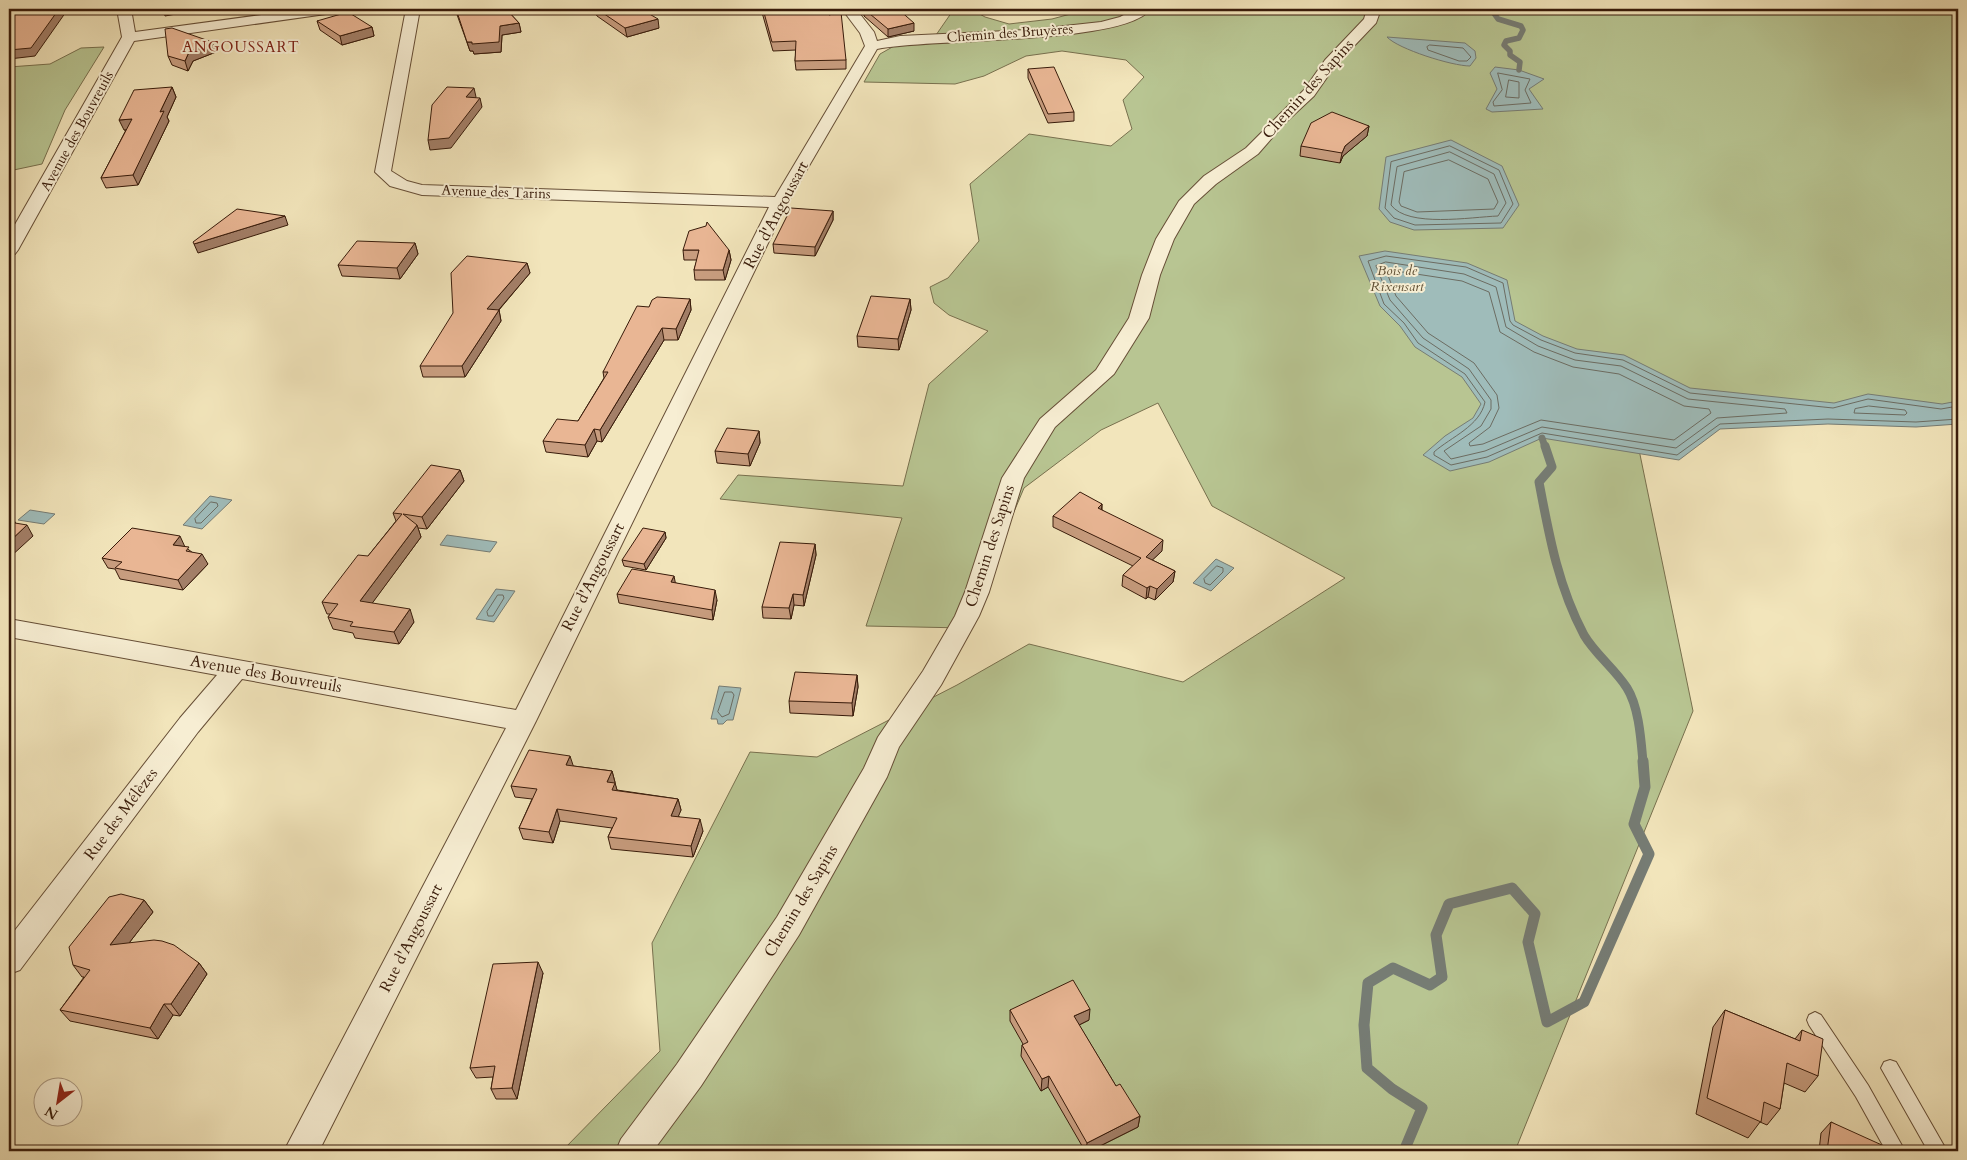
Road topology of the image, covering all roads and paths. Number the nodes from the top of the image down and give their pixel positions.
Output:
1 (124, 9) edge
2 (333, 9) edge
3 (412, 9) edge
4 (849, 9) edge
5 (1144, 9) edge
6 (1374, 9) edge
7 (129, 37) junction
8 (872, 46) junction
9 (780, 202) junction
10 (9, 250) edge
11 (9, 628) edge
12 (236, 668) junction
13 (523, 721) junction
14 (9, 960) edge
15 (1815, 1020) dead end
16 (1890, 1068) dead end
17 (301, 1151) edge
18 (633, 1151) edge
19 (1896, 1151) edge
20 (1938, 1151) edge

1 - 7 street
2 - 7 street
3 - 9 street, Avenue des Tarins
4 - 8 street
5 - 8 street, Chemin des Bruyères
6 - 18 street, Chemin des Sapins
7 - 10 street, Avenue des Bouvreuils
8 - 9 street, Rue d'Angoussart
9 - 13 street, Rue d'Angoussart
11 - 12 street, Avenue des Bouvreuils
12 - 13 street, Avenue des Bouvreuils
12 - 14 street, Rue des Mélèzes
13 - 17 street, Rue d'Angoussart
15 - 19 lane
16 - 20 lane

